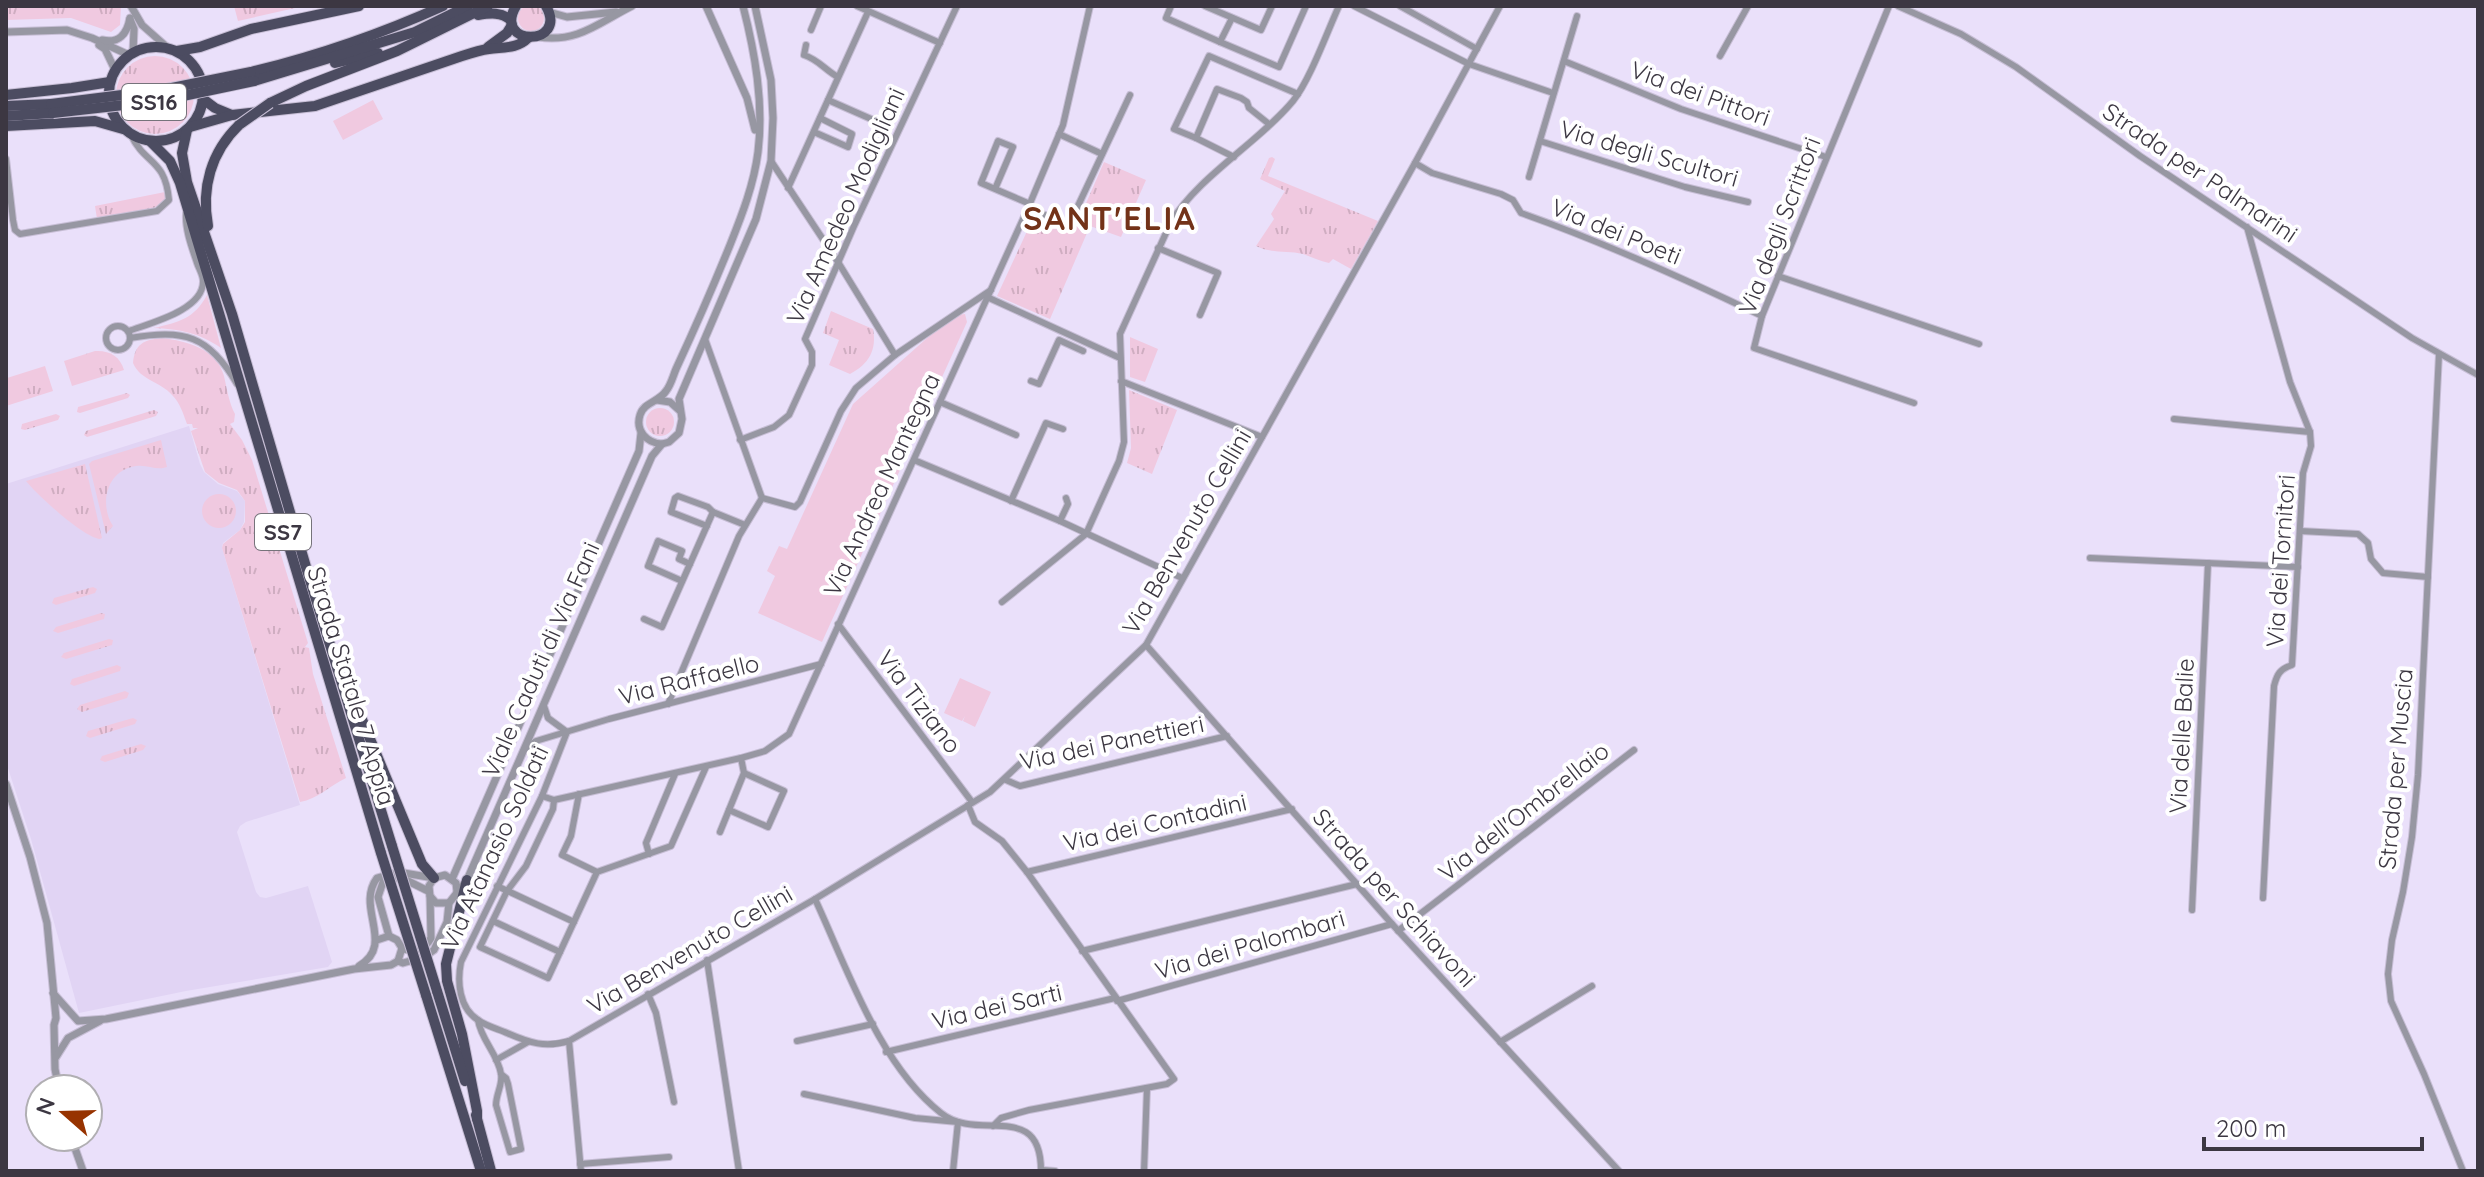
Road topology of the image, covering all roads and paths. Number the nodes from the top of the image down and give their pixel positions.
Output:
1 (130, 6) edge
2 (359, 6) edge
3 (443, 6) edge
4 (468, 6) edge
5 (488, 6) edge
6 (516, 6) edge
7 (632, 6) edge
8 (706, 6) edge
9 (743, 6) edge
10 (755, 6) edge
11 (821, 6) edge
12 (857, 6) edge
13 (957, 6) edge
14 (1090, 6) edge
15 (1171, 6) edge
16 (1205, 6) edge
17 (1272, 6) edge
18 (1306, 6) edge
19 (1339, 6) edge
20 (1354, 6) edge
21 (1400, 6) edge
22 (1500, 6) edge
23 (1748, 6) edge
24 (1889, 6) edge
25 (1898, 6) edge
26 (547, 9) edge
27 (622, 11) junction
28 (868, 12) junction
29 (1411, 12) junction
30 (1577, 16) dead end
31 (130, 18) junction
32 (1232, 18) junction
33 (457, 21) junction
34 (512, 22) junction
35 (811, 30) dead end
36 (1401, 30) junction
37 (6, 32) edge
38 (533, 37) junction
39 (92, 38) junction
40 (421, 39) junction
41 (1220, 42) junction
42 (940, 43) junction
43 (806, 45) dead end
44 (486, 49) junction
45 (1477, 49) junction
46 (173, 50) junction
47 (131, 54) junction
48 (1720, 56) dead end
49 (1564, 61) junction
50 (1469, 64) junction
51 (115, 70) junction
52 (294, 71) junction
53 (253, 77) junction
54 (838, 77) junction
55 (110, 82) junction
56 (1553, 93) junction
57 (1298, 94) junction
58 (6, 95) edge
59 (1130, 95) dead end
60 (203, 99) junction
61 (828, 100) junction
62 (6, 106) edge
63 (52, 109) junction
64 (232, 115) junction
65 (6, 116) edge
66 (820, 118) junction
67 (1269, 124) junction
68 (6, 126) edge
69 (887, 126) dead end
70 (188, 129) junction
71 (128, 132) junction
72 (814, 132) junction
73 (1059, 134) junction
74 (1196, 138) junction
75 (758, 140) junction
76 (150, 141) junction
77 (1540, 141) junction
78 (1102, 154) junction
79 (1234, 157) junction
80 (1826, 157) junction
81 (6, 159) edge
82 (771, 161) junction
83 (1415, 163) junction
84 (1529, 177) dead end
85 (788, 188) junction
86 (995, 189) junction
87 (1748, 202) dead end
88 (1029, 206) junction
89 (187, 211) junction
90 (2247, 227) junction
91 (1158, 248) junction
92 (838, 262) junction
93 (220, 275) junction
94 (1778, 276) junction
95 (989, 294) junction
96 (1200, 315) dead end
97 (1762, 316) junction
98 (705, 339) junction
99 (1979, 344) dead end
100 (1083, 351) dead end
101 (962, 353) junction
102 (2439, 354) junction
103 (895, 355) junction
104 (973, 357) dead end
105 (1120, 358) junction
106 (2478, 375) edge
107 (1031, 381) dead end
108 (1121, 381) junction
109 (240, 389) junction
110 (657, 400) junction
111 (940, 402) junction
112 (1914, 403) dead end
113 (680, 412) junction
114 (2174, 419) dead end
115 (1063, 429) dead end
116 (2310, 432) junction
117 (641, 433) junction
118 (1016, 435) dead end
119 (1262, 437) junction
120 (740, 440) junction
121 (662, 444) junction
122 (914, 460) junction
123 (762, 498) junction
124 (1066, 498) dead end
125 (1011, 501) junction
126 (713, 512) junction
127 (1060, 521) junction
128 (745, 525) junction
129 (707, 526) junction
130 (2300, 531) junction
131 (1086, 534) junction
132 (2090, 558) dead end
133 (2208, 563) junction
134 (690, 564) junction
135 (2298, 567) junction
136 (2428, 577) junction
137 (1182, 578) junction
138 (682, 581) junction
139 (1002, 602) dead end
140 (644, 619) dead end
141 (838, 624) junction
142 (1146, 645) junction
143 (333, 655) junction
144 (821, 664) junction
145 (668, 704) junction
146 (544, 706) junction
147 (567, 732) junction
148 (1227, 736) junction
149 (524, 750) junction
150 (1634, 750) dead end
151 (741, 758) junction
152 (706, 767) junction
153 (744, 773) junction
154 (675, 774) junction
155 (1006, 780) junction
156 (6, 784) edge
157 (579, 794) junction
158 (542, 796) junction
159 (554, 800) junction
160 (970, 804) junction
161 (1292, 809) junction
162 (729, 810) junction
163 (720, 832) dead end
164 (649, 854) junction
165 (597, 872) junction
166 (1027, 872) junction
167 (434, 878) junction
168 (452, 879) junction
169 (467, 880) junction
170 (1357, 884) junction
171 (497, 886) junction
172 (507, 891) junction
173 (429, 893) junction
174 (454, 897) junction
175 (2263, 898) dead end
176 (815, 899) junction
177 (462, 907) junction
178 (2192, 910) dead end
179 (493, 921) junction
180 (574, 922) junction
181 (1392, 924) junction
182 (1398, 931) junction
183 (389, 936) junction
184 (377, 940) junction
185 (402, 948) junction
186 (1082, 951) junction
187 (560, 952) junction
188 (373, 954) junction
189 (707, 960) junction
190 (398, 961) junction
191 (384, 965) junction
192 (354, 969) junction
193 (1592, 986) dead end
194 (53, 993) junction
195 (432, 993) junction
196 (648, 994) junction
197 (1116, 1000) junction
198 (71, 1013) junction
199 (56, 1018) junction
200 (106, 1019) junction
201 (478, 1020) junction
202 (78, 1021) junction
203 (873, 1024) junction
204 (55, 1031) junction
205 (78, 1031) junction
206 (68, 1038) junction
207 (569, 1041) junction
208 (797, 1041) dead end
209 (528, 1042) junction
210 (1500, 1042) junction
211 (886, 1052) junction
212 (55, 1059) junction
213 (496, 1060) junction
214 (57, 1073) edge
215 (501, 1074) junction
216 (1147, 1088) junction
217 (804, 1094) dead end
218 (674, 1102) dead end
219 (477, 1119) junction
220 (958, 1122) junction
221 (993, 1126) junction
222 (669, 1157) dead end
223 (580, 1168) edge
224 (481, 1171) edge
225 (491, 1171) edge
226 (739, 1171) edge
227 (953, 1171) edge
228 (1041, 1171) edge
229 (1055, 1171) edge
230 (1144, 1171) edge
231 (1619, 1171) edge
232 (2463, 1171) edge

1 - 31 street
1 - 46 street
2 - 46 highway
3 - 53 highway, SS16
4 - 52 highway, SS16
5 - 33 highway
6 - 34 highway
7 - 27 street
8 - 75 street
9 - 75 street, Viale Caduti di Via Fani
10 - 82 street, Viale Caduti di Via Fani
11 - 35 street
12 - 28 street
13 - 42 street, Via Amedeo Modigliani
14 - 73 street, Via Andrea Mantegna
15 - 41 street
16 - 32 street
17 - 32 street
18 - 41 street
19 - 57 street
20 - 36 street
21 - 29 street
22 - 45 street, Via Benvenuto Cellini
23 - 48 street
24 - 80 street, Via degli Scrittori
25 - 90 street, Strada per Palmarini
26 - 27 street
26 - 38 highway
27 - 38 street
28 - 42 street
28 - 54 street
29 - 36 street
29 - 45 street
30 - 49 street, Via dei Poeti
31 - 39 street
31 - 47 street
32 - 41 street
33 - 34 highway
33 - 40 highway
34 - 38 highway
34 - 44 highway
36 - 50 street
37 - 39 street
38 - 44 highway
39 - 47 street
39 - 51 street
40 - 52 highway
40 - 93 highway, bridge
42 - 92 street, Via Amedeo Modigliani
43 - 54 street
44 - 64 highway
45 - 50 street, Via Benvenuto Cellini
46 - 47 highway
46 - 60 highway
47 - 51 highway
49 - 56 street, Via dei Poeti
49 - 80 street, Via dei Pittori
50 - 56 street
50 - 83 street, Via Benvenuto Cellini
51 - 55 highway
52 - 53 highway, SS16
53 - 63 highway, SS16, bridge
54 - 61 street
55 - 58 highway
55 - 71 highway
56 - 77 street, Via dei Poeti
57 - 67 street
57 - 74 street
59 - 78 street
60 - 64 highway
60 - 70 highway
61 - 66 street
61 - 69 street
62 - 63 highway, SS16
63 - 65 highway, SS16
64 - 70 highway
66 - 72 street
66 - 72 street
67 - 74 street
67 - 79 street
68 - 71 highway
70 - 76 highway
70 - 93 highway, SS7
71 - 76 highway
71 - 81 street
72 - 85 street
73 - 78 street
73 - 88 street, Via Andrea Mantegna
74 - 79 street
75 - 110 street, Viale Caduti di Via Fani
76 - 89 highway, Strada Statale 7 Appia
77 - 84 street, Via dei Poeti
77 - 87 street, Via degli Scultori
78 - 88 street
79 - 91 street
80 - 94 street, Via degli Scrittori
82 - 85 street
82 - 98 street, Viale Caduti di Via Fani
83 - 97 street, Via dei Poeti
83 - 119 street, Via Benvenuto Cellini
85 - 92 street
86 - 86 street
86 - 88 street
88 - 95 street, Via Andrea Mantegna
89 - 109 highway, Strada Statale 7 Appia / SS7
89 - 109 street
90 - 102 street, Strada per Palmarini
90 - 116 street
91 - 96 street
91 - 105 street
92 - 103 street
92 - 120 street, Via Amedeo Modigliani
93 - 143 highway, Strada Statale 7 Appia / SS7
94 - 97 street, Via degli Scrittori
94 - 99 street
95 - 101 street, Via Andrea Mantegna
95 - 103 street
95 - 105 street
97 - 112 street, Via degli Scrittori
98 - 113 street, Viale Caduti di Via Fani
98 - 120 street
100 - 107 street
101 - 104 street
101 - 111 street, Via Andrea Mantegna
102 - 106 street, Strada per Palmarini
102 - 136 street, Strada per Muscia
103 - 123 street
105 - 108 street
108 - 119 street
108 - 131 street
109 - 195 highway, Strada Statale 7 Appia / SS7, bridge
110 - 113 street
110 - 117 street, Viale Caduti di Via Fani
111 - 118 street
111 - 122 street, Via Andrea Mantegna
113 - 121 street, Viale Caduti di Via Fani
114 - 116 street
115 - 125 street
116 - 130 street, Via dei Tornitori
117 - 121 street
117 - 168 street, Viale Caduti di Via Fani
119 - 137 street, Via Benvenuto Cellini
120 - 123 street
121 - 146 street, Viale Caduti di Via Fani
122 - 125 street
122 - 141 street, Via Andrea Mantegna
123 - 128 street
124 - 127 street
125 - 127 street
126 - 128 street
126 - 129 street
126 - 129 street
127 - 131 street
128 - 145 street
129 - 134 street
130 - 135 street, Via dei Tornitori
130 - 136 street
131 - 137 street
131 - 139 street
132 - 133 street
133 - 135 street
133 - 178 street, Via delle Balie
134 - 138 street
134 - 138 street
135 - 175 street, Via dei Tornitori
136 - 232 street, Strada per Muscia
137 - 142 street, Via Benvenuto Cellini
138 - 140 street
141 - 144 street, Via Andrea Mantegna
141 - 160 street, Via Tiziano
142 - 148 street, Strada per Schiavoni
142 - 155 street, Via Benvenuto Cellini
143 - 167 highway
143 - 195 highway, Strada Statale 7 Appia / SS7, bridge
144 - 145 street, Via Raffaello
144 - 151 street, Via Andrea Mantegna
145 - 147 street, Via Raffaello
146 - 147 street
146 - 149 street, Viale Caduti di Via Fani
147 - 149 street, Via Raffaello
147 - 158 street, Via Atanasio Soldati
148 - 155 street, Via dei Panettieri
148 - 161 street, Strada per Schiavoni
149 - 169 street, Viale Caduti di Via Fani
150 - 182 street, Via dell'Ombrellaio
151 - 152 street, Via Andrea Mantegna
151 - 153 street
152 - 154 street, Via Andrea Mantegna
152 - 164 street
153 - 162 street
153 - 162 street
154 - 157 street, Via Andrea Mantegna
154 - 164 street
155 - 160 street, Via Benvenuto Cellini
156 - 194 street
157 - 159 street, Via Andrea Mantegna
157 - 165 street
158 - 159 street
158 - 171 street, Via Atanasio Soldati
159 - 172 street, Via Atanasio Soldati
160 - 166 street, Via Tiziano
160 - 176 street, Via Benvenuto Cellini
161 - 166 street, Via dei Contadini
161 - 170 street, Strada per Schiavoni
162 - 163 street
164 - 165 street
165 - 180 street
166 - 186 street, Via Tiziano
167 - 168 street
167 - 173 street
167 - 184 street
168 - 174 street
169 - 174 street, Viale Caduti di Via Fani
169 - 177 highway
170 - 181 street, Strada per Schiavoni
170 - 186 street
171 - 172 street
171 - 201 street, Via Atanasio Soldati
172 - 179 street, Via Atanasio Soldati
172 - 180 street
173 - 174 street
173 - 183 street
173 - 185 street
174 - 177 highway
174 - 190 street
176 - 189 street, Via Benvenuto Cellini
176 - 203 street
177 - 219 highway
179 - 187 street
179 - 187 street, Via Atanasio Soldati
180 - 187 street
181 - 182 street, Strada per Schiavoni
181 - 197 street, Via dei Palombari
182 - 210 street, Strada per Schiavoni
183 - 184 street
183 - 185 street
184 - 188 street
185 - 190 street
186 - 197 street, Via Tiziano
188 - 191 street
188 - 192 street
189 - 196 street, Via Benvenuto Cellini
189 - 226 street
190 - 191 street
191 - 192 street
192 - 200 street
193 - 210 street
194 - 198 street
194 - 199 street
195 - 219 highway, Strada Statale 7 Appia / SS7
195 - 224 highway, Strada Statale 7 Appia / SS7
196 - 207 street, Via Benvenuto Cellini
196 - 218 street
197 - 211 street, Via dei Sarti
197 - 216 street, Via Tiziano
198 - 199 street
198 - 202 street
199 - 204 street
200 - 202 street
200 - 205 street
201 - 209 street, Via Benvenuto Cellini
201 - 213 street
202 - 205 street
203 - 208 street
203 - 211 street
204 - 206 street
204 - 212 street
205 - 206 street
206 - 212 street
207 - 209 street, Via Benvenuto Cellini
207 - 223 street
209 - 213 street
210 - 231 street, Strada per Schiavoni
211 - 220 street
212 - 214 street
213 - 215 street
215 - 215 street
216 - 221 street
216 - 230 street
217 - 220 street
219 - 225 highway, Strada Statale 7 Appia / SS7
220 - 221 street
220 - 227 street
221 - 228 street
222 - 223 street
228 - 229 street

